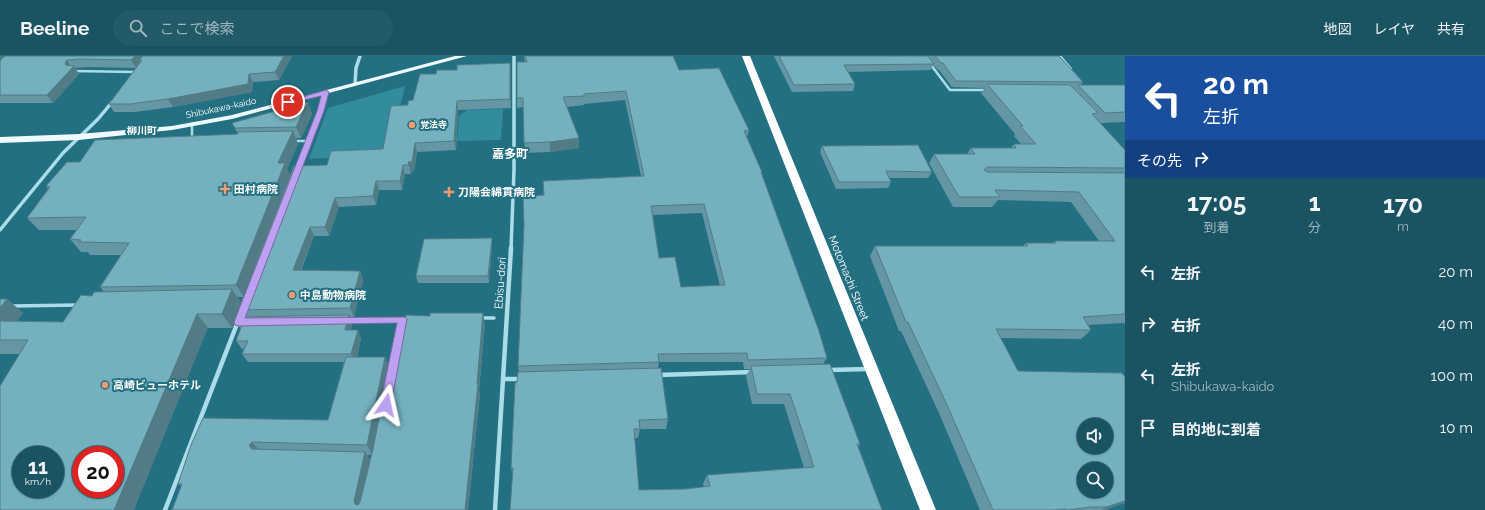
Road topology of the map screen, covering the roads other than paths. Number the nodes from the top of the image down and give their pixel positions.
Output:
1 (360, 56) edge
2 (463, 56) edge
3 (514, 56) edge
4 (746, 56) edge
5 (1060, 56) edge
6 (928, 62) edge
7 (73, 71) edge
8 (136, 72) joint
9 (1075, 74) edge
10 (132, 78) edge
11 (355, 84) junction
12 (989, 90) edge
13 (326, 92) junction
14 (117, 95) edge
15 (192, 124) junction
16 (79, 137) junction
17 (0, 140) edge
18 (308, 140) junction
19 (293, 141) edge
20 (197, 143) edge
21 (296, 172) edge
22 (0, 230) edge
23 (7, 305) dead end
24 (86, 305) edge
25 (244, 307) edge
26 (479, 318) edge
27 (494, 318) dead end
28 (402, 319) junction
29 (410, 319) edge
30 (342, 321) edge
31 (239, 322) junction
32 (247, 322) edge
33 (393, 365) edge
34 (871, 369) junction
35 (820, 370) edge
36 (757, 372) edge
37 (656, 375) edge
38 (503, 379) junction
39 (526, 379) edge
40 (166, 510) edge
41 (495, 510) edge
42 (928, 510) edge

1 - 11 street
2 - 11 main road, Shibukawa-kaido
3 - 38 street, Ebisu-dori
4 - 34 highway, Motomachi Street
5 - 9 lane
6 - 12 lane
7 - 8 lane
8 - 10 street
11 - 13 main road, Shibukawa-kaido
13 - 15 main road, Shibukawa-kaido
13 - 18 street
14 - 16 street
15 - 16 main road, Shibukawa-kaido
15 - 20 lane
16 - 17 main road, Shibukawa-kaido
16 - 22 street
18 - 19 lane
18 - 21 street
23 - 24 lane
25 - 31 street
26 - 27 lane
28 - 29 lane
28 - 30 lane
28 - 33 lane
31 - 32 lane
31 - 40 street
34 - 35 street
34 - 42 highway, Motomachi Street
36 - 37 street
38 - 39 street
38 - 41 street, Ebisu-dori

